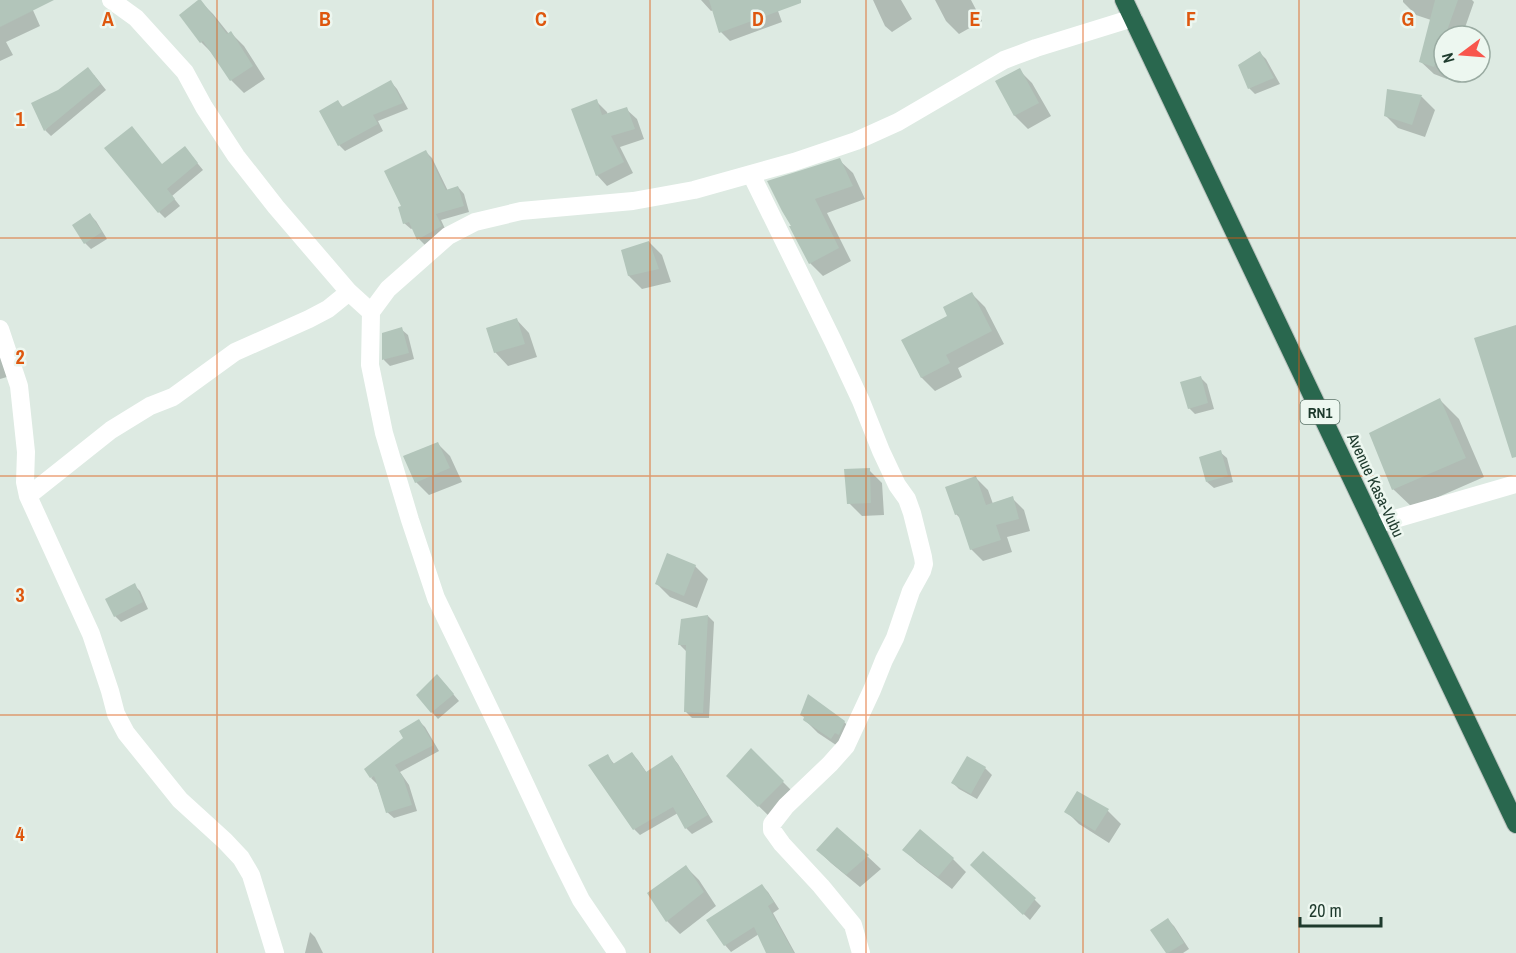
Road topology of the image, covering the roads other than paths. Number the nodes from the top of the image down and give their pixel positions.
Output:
1 (111, 0) edge
2 (1124, 0) edge
3 (1133, 18) junction
4 (751, 174) junction
5 (349, 292) junction
6 (371, 312) junction
7 (0, 329) edge
8 (1516, 484) edge
9 (28, 496) junction
10 (1374, 525) junction
11 (1516, 824) edge
12 (275, 953) edge
13 (617, 953) edge
14 (861, 953) edge

1 - 5 street
2 - 3 highway, Avenue Kasa-Vubu / RN1
3 - 4 street
3 - 10 highway, Avenue Kasa-Vubu / RN1
4 - 6 street
4 - 14 street
5 - 6 street
5 - 9 street
6 - 13 street
7 - 9 street
8 - 10 street
9 - 12 street
10 - 11 highway, Avenue Kasa-Vubu / RN1

